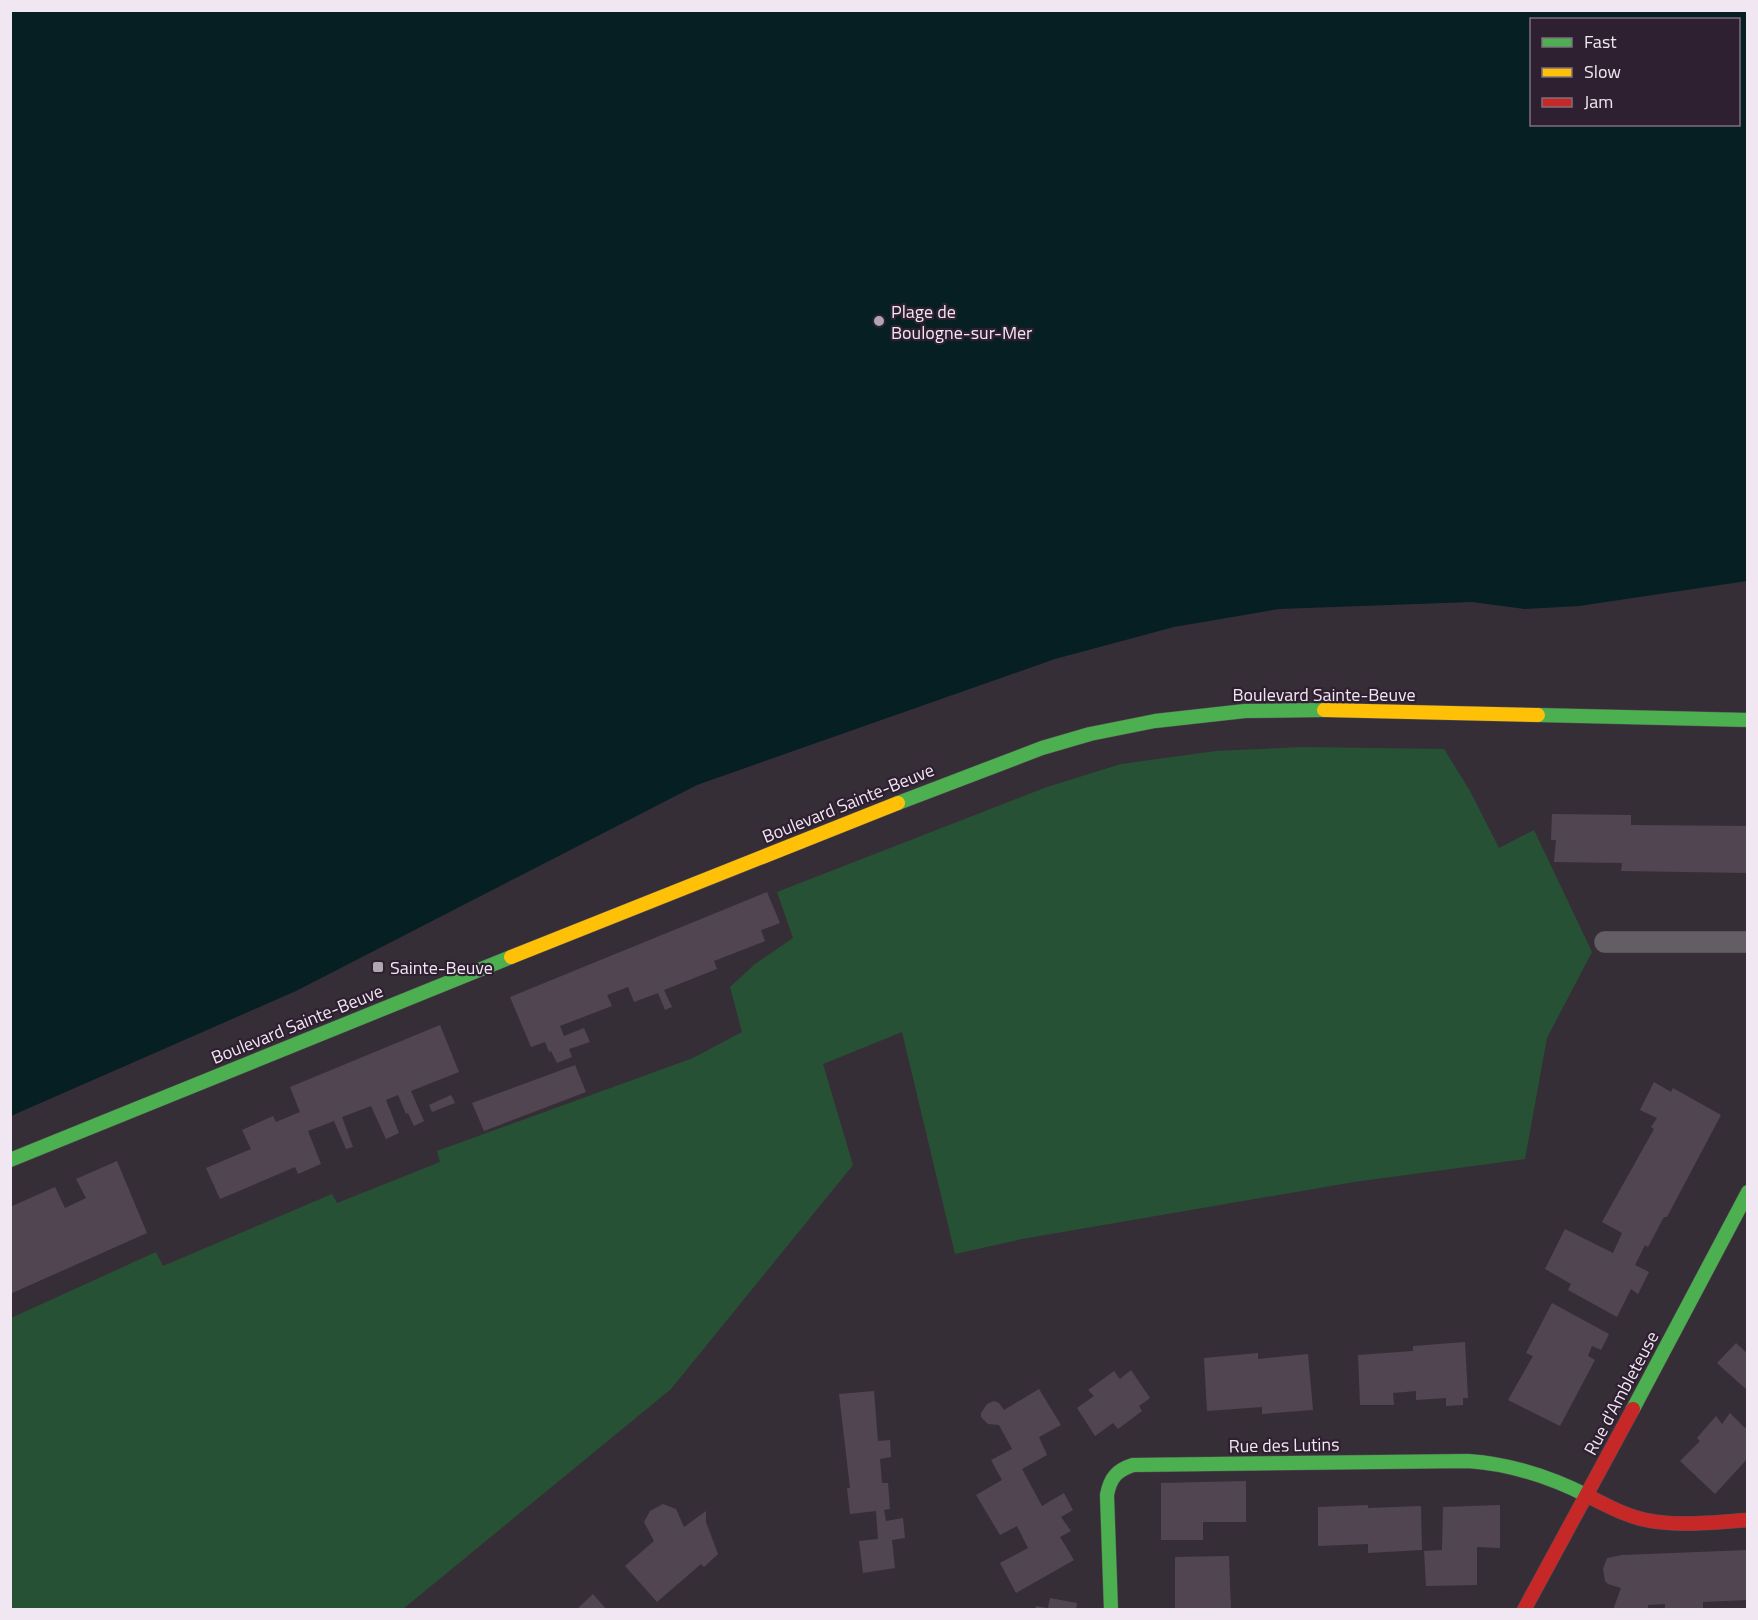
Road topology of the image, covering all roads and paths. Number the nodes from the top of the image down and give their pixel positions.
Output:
1 (1748, 720) edge
2 (1605, 942) dead end
3 (1748, 942) edge
4 (10, 1160) edge
5 (1748, 1192) edge
6 (1587, 1497) junction
7 (1748, 1520) edge
8 (1111, 1610) edge
9 (1524, 1610) edge

1 - 4 main road, Boulevard Sainte-Beuve
2 - 3 lane
5 - 6 main road, Rue d'Ambleteuse
6 - 7 main road, Rue des Lutins
6 - 8 main road, Rue des Lutins
6 - 9 main road, Rue d'Ambleteuse

